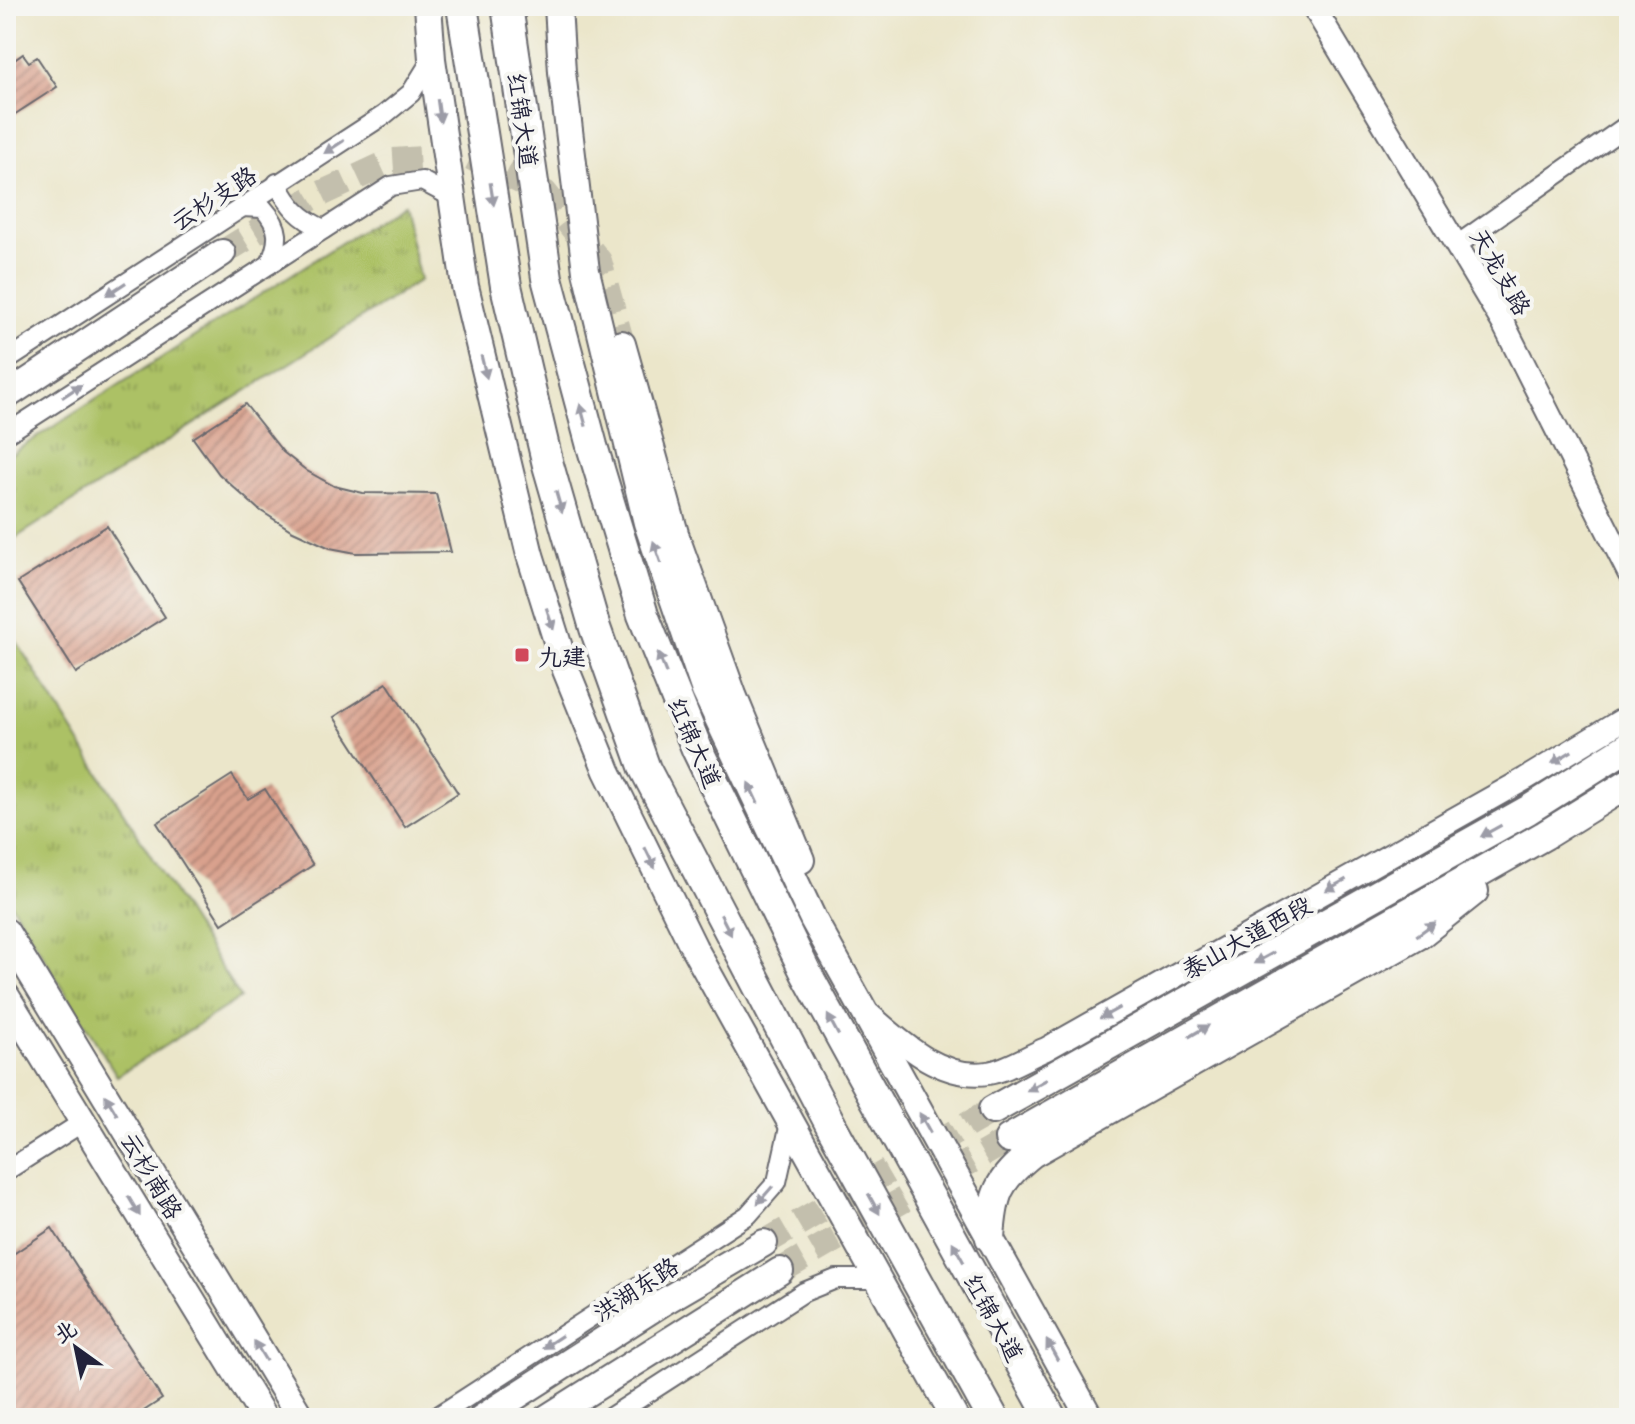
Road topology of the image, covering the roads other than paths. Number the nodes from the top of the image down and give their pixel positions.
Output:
1 (428, 6) edge
2 (462, 6) edge
3 (507, 6) edge
4 (558, 6) edge
5 (1313, 6) edge
6 (432, 59) junction
7 (1629, 124) edge
8 (277, 183) junction
9 (452, 197) junction
10 (241, 207) junction
11 (324, 229) junction
12 (1457, 245) junction
13 (222, 253) tunnel mouth
14 (270, 264) junction
15 (622, 344) tunnel mouth
16 (6, 361) edge
17 (6, 396) edge
18 (6, 434) edge
19 (1629, 573) edge
20 (1629, 716) edge
21 (1629, 746) edge
22 (1629, 783) edge
23 (1545, 835) junction
24 (813, 919) junction
25 (6, 932) edge
26 (6, 996) edge
27 (860, 1007) junction
28 (993, 1110) tunnel mouth
29 (83, 1122) junction
30 (790, 1123) junction
31 (1009, 1139) tunnel mouth
32 (6, 1171) edge
33 (990, 1238) junction
34 (764, 1243) tunnel mouth
35 (780, 1271) tunnel mouth
36 (876, 1279) junction
37 (264, 1418) edge
38 (301, 1418) edge
39 (435, 1418) edge
40 (482, 1418) edge
41 (547, 1418) edge
42 (609, 1418) edge
43 (955, 1418) edge
44 (993, 1418) edge
45 (1051, 1418) edge
46 (1090, 1418) edge

1 - 6 main road
2 -> 44 highway, 红锦大道
45 -> 3 highway, 红锦大道
24 -> 4 main road, 红锦大道
5 - 12 street, 天龙支路
6 -> 8 street, 云杉支路
6 -> 9 main road
7 - 12 street
8 - 10 street, 云杉支路
8 - 11 street
9 - 11 street
9 -> 30 main road
10 - 14 street
10 -> 16 street, 云杉支路
11 - 14 street
12 - 19 street, 天龙支路
13 - 17 main road
18 -> 14 street
15 - 24 main road
20 -> 27 street, 泰山大道西段
21 -> 28 main road, 泰山大道西段
22 - 23 main road
31 -> 23 main road
33 -> 23 main road
24 - 27 main road, 红锦大道
38 -> 25 main road, 云杉南路
26 - 29 main road, 云杉南路
33 -> 27 main road, 红锦大道
29 - 32 street
29 -> 37 main road, 云杉南路
30 - 36 main road
30 -> 39 street, 洪湖东路
46 -> 33 main road, 红锦大道
34 - 40 main road, 洪湖东路
35 - 41 main road
36 - 42 street
36 - 43 main road

